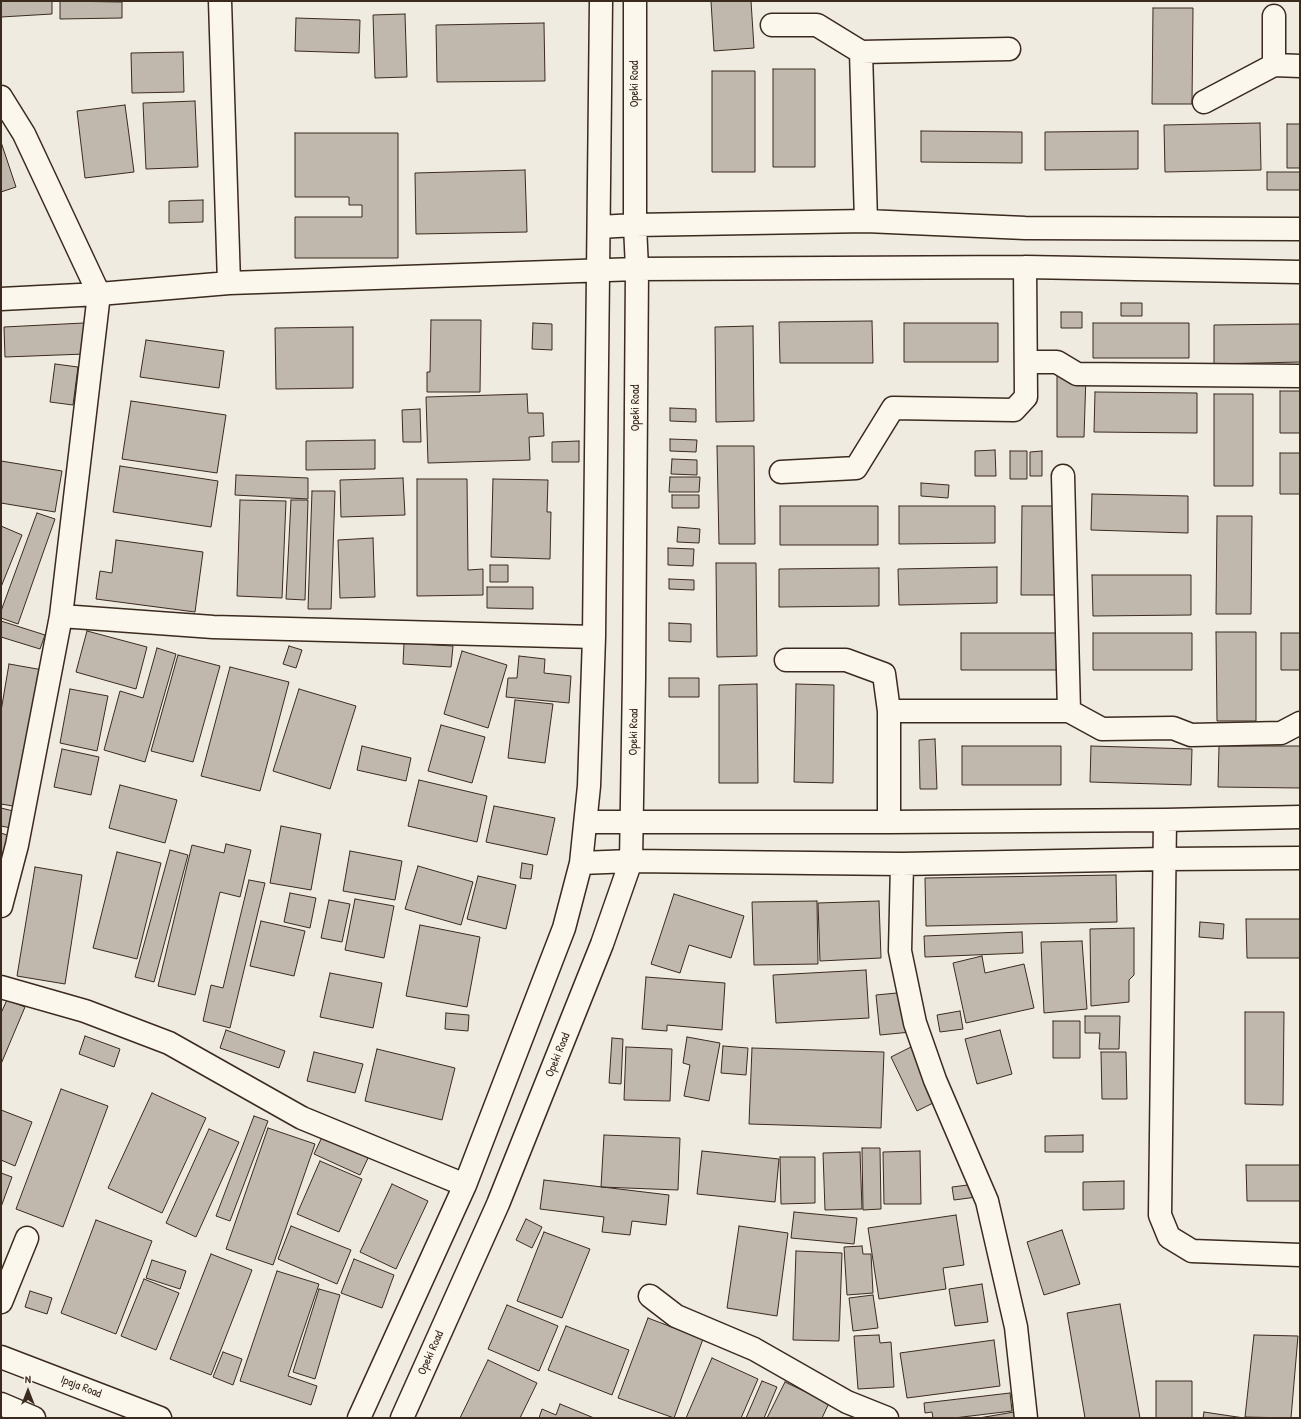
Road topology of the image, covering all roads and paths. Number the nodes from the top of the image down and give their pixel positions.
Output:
1 (220, 1) edge
2 (601, 1) edge
3 (635, 1) edge
4 (1274, 16) dead end
5 (772, 25) dead end
6 (1009, 49) dead end
7 (861, 52) junction
8 (1274, 65) junction
9 (1300, 66) edge
10 (1, 97) edge
11 (1204, 102) dead end
12 (866, 221) junction
13 (635, 225) junction
14 (599, 227) junction
15 (1300, 228) edge
16 (1025, 267) junction
17 (637, 269) junction
18 (598, 270) junction
19 (1300, 272) edge
20 (229, 283) junction
21 (99, 294) junction
22 (1, 299) edge
23 (1026, 362) junction
24 (1300, 376) edge
25 (781, 472) dead end
26 (1063, 476) dead end
27 (61, 616) junction
28 (594, 638) junction
29 (786, 660) dead end
30 (889, 711) junction
31 (1069, 711) junction
32 (1300, 723) edge
33 (1300, 817) edge
34 (1165, 820) junction
35 (586, 822) junction
36 (632, 822) junction
37 (889, 822) junction
38 (1300, 858) edge
39 (1165, 859) junction
40 (631, 861) junction
41 (581, 863) junction
42 (902, 864) junction
43 (1, 906) edge
44 (1, 987) edge
45 (465, 1185) junction
46 (27, 1238) dead end
47 (1300, 1255) edge
48 (650, 1296) dead end
49 (1, 1302) edge
50 (1, 1357) edge
51 (1, 1404) edge
52 (34, 1418) edge
53 (160, 1418) edge
54 (359, 1418) edge
55 (402, 1418) edge
56 (887, 1418) edge
57 (1026, 1418) edge

1 - 20 street
2 - 14 street
3 - 13 street, Opeki Road
4 - 8 street
5 - 7 street
6 - 7 street
7 - 12 street
8 - 9 street
8 - 11 street
10 - 21 street
12 - 13 street
12 - 15 street
13 - 14 street
13 - 17 street, Opeki Road
14 - 18 street
16 - 17 street
16 - 19 street
16 - 23 street
17 - 18 street
17 - 36 street, Opeki Road
18 - 20 street
18 - 28 street
20 - 21 street
21 - 22 street
21 - 27 street
23 - 24 street
23 - 25 street
26 - 31 street
27 - 28 street
27 - 43 street
28 - 35 street
29 - 30 street
30 - 31 street
30 - 37 street
31 - 32 street
33 - 34 street
34 - 37 street
34 - 39 street
35 - 36 street
35 - 41 street
36 - 37 street
36 - 40 street, Opeki Road
38 - 39 street
39 - 42 street
39 - 47 street
40 - 41 street
40 - 42 street
40 - 55 street, Opeki Road
41 - 45 street
42 - 57 street
44 - 45 street
45 - 54 street
46 - 49 street
48 - 56 street
50 - 53 street, Ipaja Road
51 - 52 street

